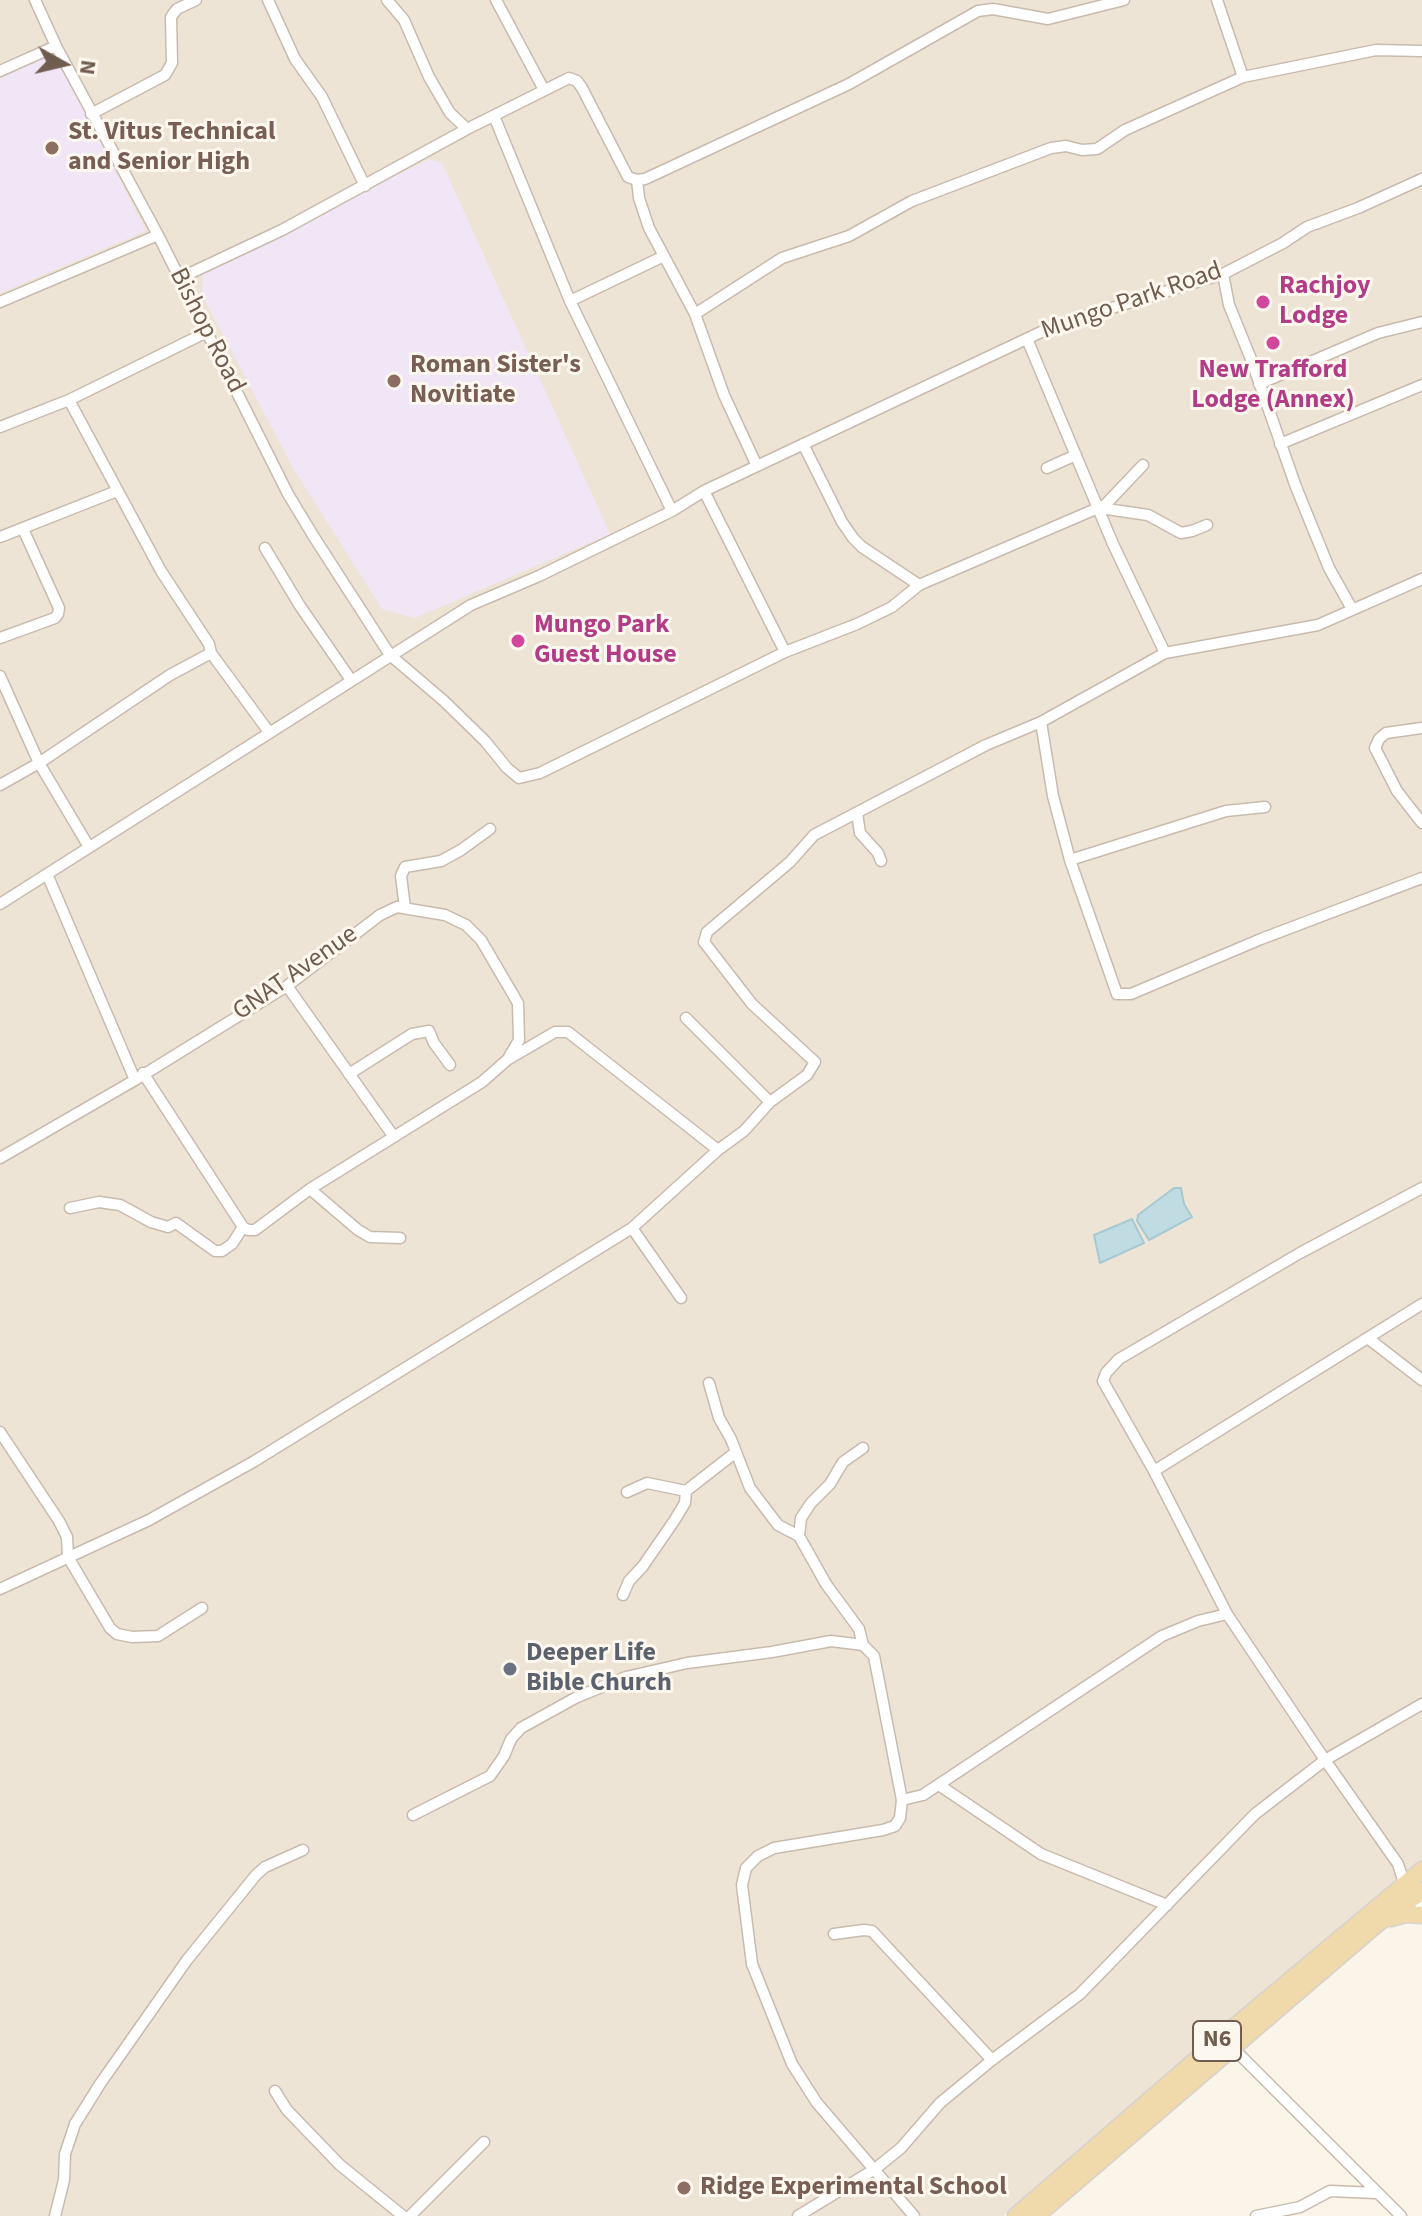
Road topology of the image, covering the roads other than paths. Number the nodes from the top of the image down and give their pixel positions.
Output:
1 (35, 0) edge
2 (196, 0) edge
3 (268, 0) edge
4 (387, 0) edge
5 (496, 0) edge
6 (1122, 0) edge
7 (1217, 0) edge
8 (56, 46) junction
9 (1422, 51) edge
10 (0, 71) edge
11 (1243, 77) junction
12 (544, 90) junction
13 (91, 114) junction
14 (494, 116) junction
15 (467, 129) junction
16 (1422, 179) edge
17 (637, 180) junction
18 (365, 186) junction
19 (158, 235) junction
20 (664, 256) junction
21 (1223, 274) junction
22 (178, 279) junction
23 (570, 301) junction
24 (0, 302) edge
25 (695, 314) junction
26 (1422, 322) edge
27 (207, 332) junction
28 (1027, 339) junction
29 (1259, 384) junction
30 (1422, 385) edge
31 (69, 400) junction
32 (0, 427) edge
33 (803, 444) junction
34 (1280, 444) junction
35 (1076, 455) junction
36 (1143, 465) dead end
37 (757, 466) junction
38 (1047, 468) dead end
39 (117, 491) junction
40 (704, 491) junction
41 (1098, 508) junction
42 (672, 511) junction
43 (1207, 525) dead end
44 (23, 529) junction
45 (0, 537) edge
46 (265, 548) dead end
47 (1422, 579) edge
48 (919, 585) junction
49 (1352, 609) junction
50 (0, 638) edge
51 (785, 652) junction
52 (211, 653) junction
53 (1165, 653) junction
54 (390, 655) junction
55 (0, 676) edge
56 (351, 680) junction
57 (1041, 722) junction
58 (1422, 728) edge
59 (269, 732) junction
60 (39, 763) junction
61 (0, 785) edge
62 (1265, 807) dead end
63 (857, 813) junction
64 (1422, 823) edge
65 (490, 829) dead end
66 (89, 847) junction
67 (1070, 860) junction
68 (881, 861) dead end
69 (47, 874) junction
70 (1422, 878) edge
71 (0, 904) edge
72 (405, 908) junction
73 (287, 986) junction
74 (686, 1018) dead end
75 (507, 1060) junction
76 (450, 1065) dead end
77 (349, 1074) junction
78 (139, 1076) junction
79 (770, 1102) junction
80 (394, 1137) junction
81 (718, 1150) junction
82 (0, 1158) edge
83 (1422, 1188) edge
84 (310, 1189) junction
85 (70, 1208) dead end
86 (243, 1227) junction
87 (632, 1228) junction
88 (400, 1238) dead end
89 (681, 1298) dead end
90 (1422, 1304) edge
91 (1369, 1339) junction
92 (1422, 1380) edge
93 (709, 1383) dead end
94 (0, 1432) edge
95 (863, 1448) dead end
96 (736, 1452) junction
97 (1154, 1471) junction
98 (686, 1491) junction
99 (627, 1492) dead end
100 (799, 1536) junction
101 (68, 1557) junction
102 (0, 1589) edge
103 (623, 1595) dead end
104 (202, 1608) dead end
105 (1227, 1614) junction
106 (863, 1645) junction
107 (1422, 1704) edge
108 (1325, 1760) junction
109 (939, 1785) junction
110 (902, 1800) junction
111 (413, 1815) dead end
112 (303, 1850) dead end
113 (1417, 1887) edge
114 (1167, 1905) junction
115 (1422, 1915) edge
116 (1378, 1923) junction
117 (834, 1934) dead end
118 (1233, 2048) junction
119 (992, 2060) junction
120 (275, 2091) dead end
121 (484, 2142) dead end
122 (875, 2169) junction
123 (1069, 2188) junction
124 (1376, 2193) junction
125 (1033, 2212) edge
126 (55, 2216) edge
127 (403, 2216) edge
128 (410, 2216) edge
129 (798, 2216) edge
130 (914, 2216) edge
131 (1059, 2216) edge
132 (1256, 2216) edge
133 (1401, 2216) edge

1 - 8 street, Bishop Road
2 - 13 street
3 - 18 street
4 - 15 street
5 - 12 street
6 - 17 street
7 - 11 street
8 - 10 street
8 - 13 street, Bishop Road
9 - 11 street
11 - 25 street
12 - 14 street
12 - 17 street
13 - 19 street, Bishop Road
14 - 15 street
14 - 23 street
15 - 18 street
16 - 21 street, Mungo Park Road
17 - 20 street
18 - 22 street
19 - 22 street, Bishop Road
19 - 24 street
20 - 23 street
20 - 25 street
21 - 28 street, Mungo Park Road
21 - 29 street
22 - 27 street, Bishop Road
23 - 42 street
25 - 37 street
26 - 29 street
27 - 31 street
27 - 54 street, Bishop Road
28 - 33 street, Mungo Park Road
28 - 35 street
29 - 34 street
30 - 34 street
31 - 32 street
31 - 39 street
33 - 37 street, Mungo Park Road
33 - 48 street
34 - 49 street
35 - 38 street
35 - 41 street
36 - 41 street
37 - 40 street, Mungo Park Road
39 - 44 street
39 - 52 street
40 - 42 street, Mungo Park Road
40 - 51 street
41 - 43 street
41 - 48 street
41 - 53 street
42 - 54 street, Mungo Park Road
44 - 45 street
44 - 50 street
46 - 56 street
47 - 49 street
48 - 51 street
49 - 53 street
51 - 54 street, Bishop Road
52 - 59 street
52 - 60 street
53 - 57 street
54 - 56 street, Mungo Park Road
55 - 60 street
56 - 59 street, Mungo Park Road
57 - 63 street
57 - 67 street
58 - 64 street
59 - 66 street, Mungo Park Road
60 - 61 street
60 - 66 street
62 - 67 street
63 - 68 street
63 - 79 street
65 - 72 street
66 - 69 street, Mungo Park Road
67 - 70 street
69 - 71 street, Mungo Park Road
69 - 78 street
72 - 73 street, GNAT Avenue
72 - 75 street
73 - 77 street
73 - 78 street, GNAT Avenue
74 - 79 street
75 - 80 street
75 - 81 street
76 - 77 street
77 - 80 street
78 - 82 street, GNAT Avenue
78 - 86 street
79 - 81 street
80 - 84 street
81 - 87 street
83 - 97 street
84 - 86 street
84 - 88 street
85 - 86 street
87 - 89 street
87 - 101 street
90 - 91 street
91 - 92 street
91 - 97 street
93 - 96 street
94 - 101 street
95 - 100 street
96 - 98 street
96 - 100 street
97 - 105 street
98 - 99 street
98 - 103 street
100 - 106 street
101 - 102 street
101 - 104 street
105 - 108 street
105 - 109 street
106 - 110 street
106 - 111 street
107 - 108 street
108 - 113 street
108 - 114 street
109 - 110 street
109 - 114 street
110 - 122 street
112 - 126 street
113 - 116 main road, N6
113 - 125 main road, N6
114 - 119 street
115 - 116 main road
116 - 118 main road, N6
117 - 119 street
118 - 123 main road, N6
118 - 124 street
119 - 122 street
120 - 127 street
121 - 128 street
122 - 129 street
122 - 130 street
123 - 125 main road, N6
123 - 131 main road
124 - 132 street
124 - 133 street

